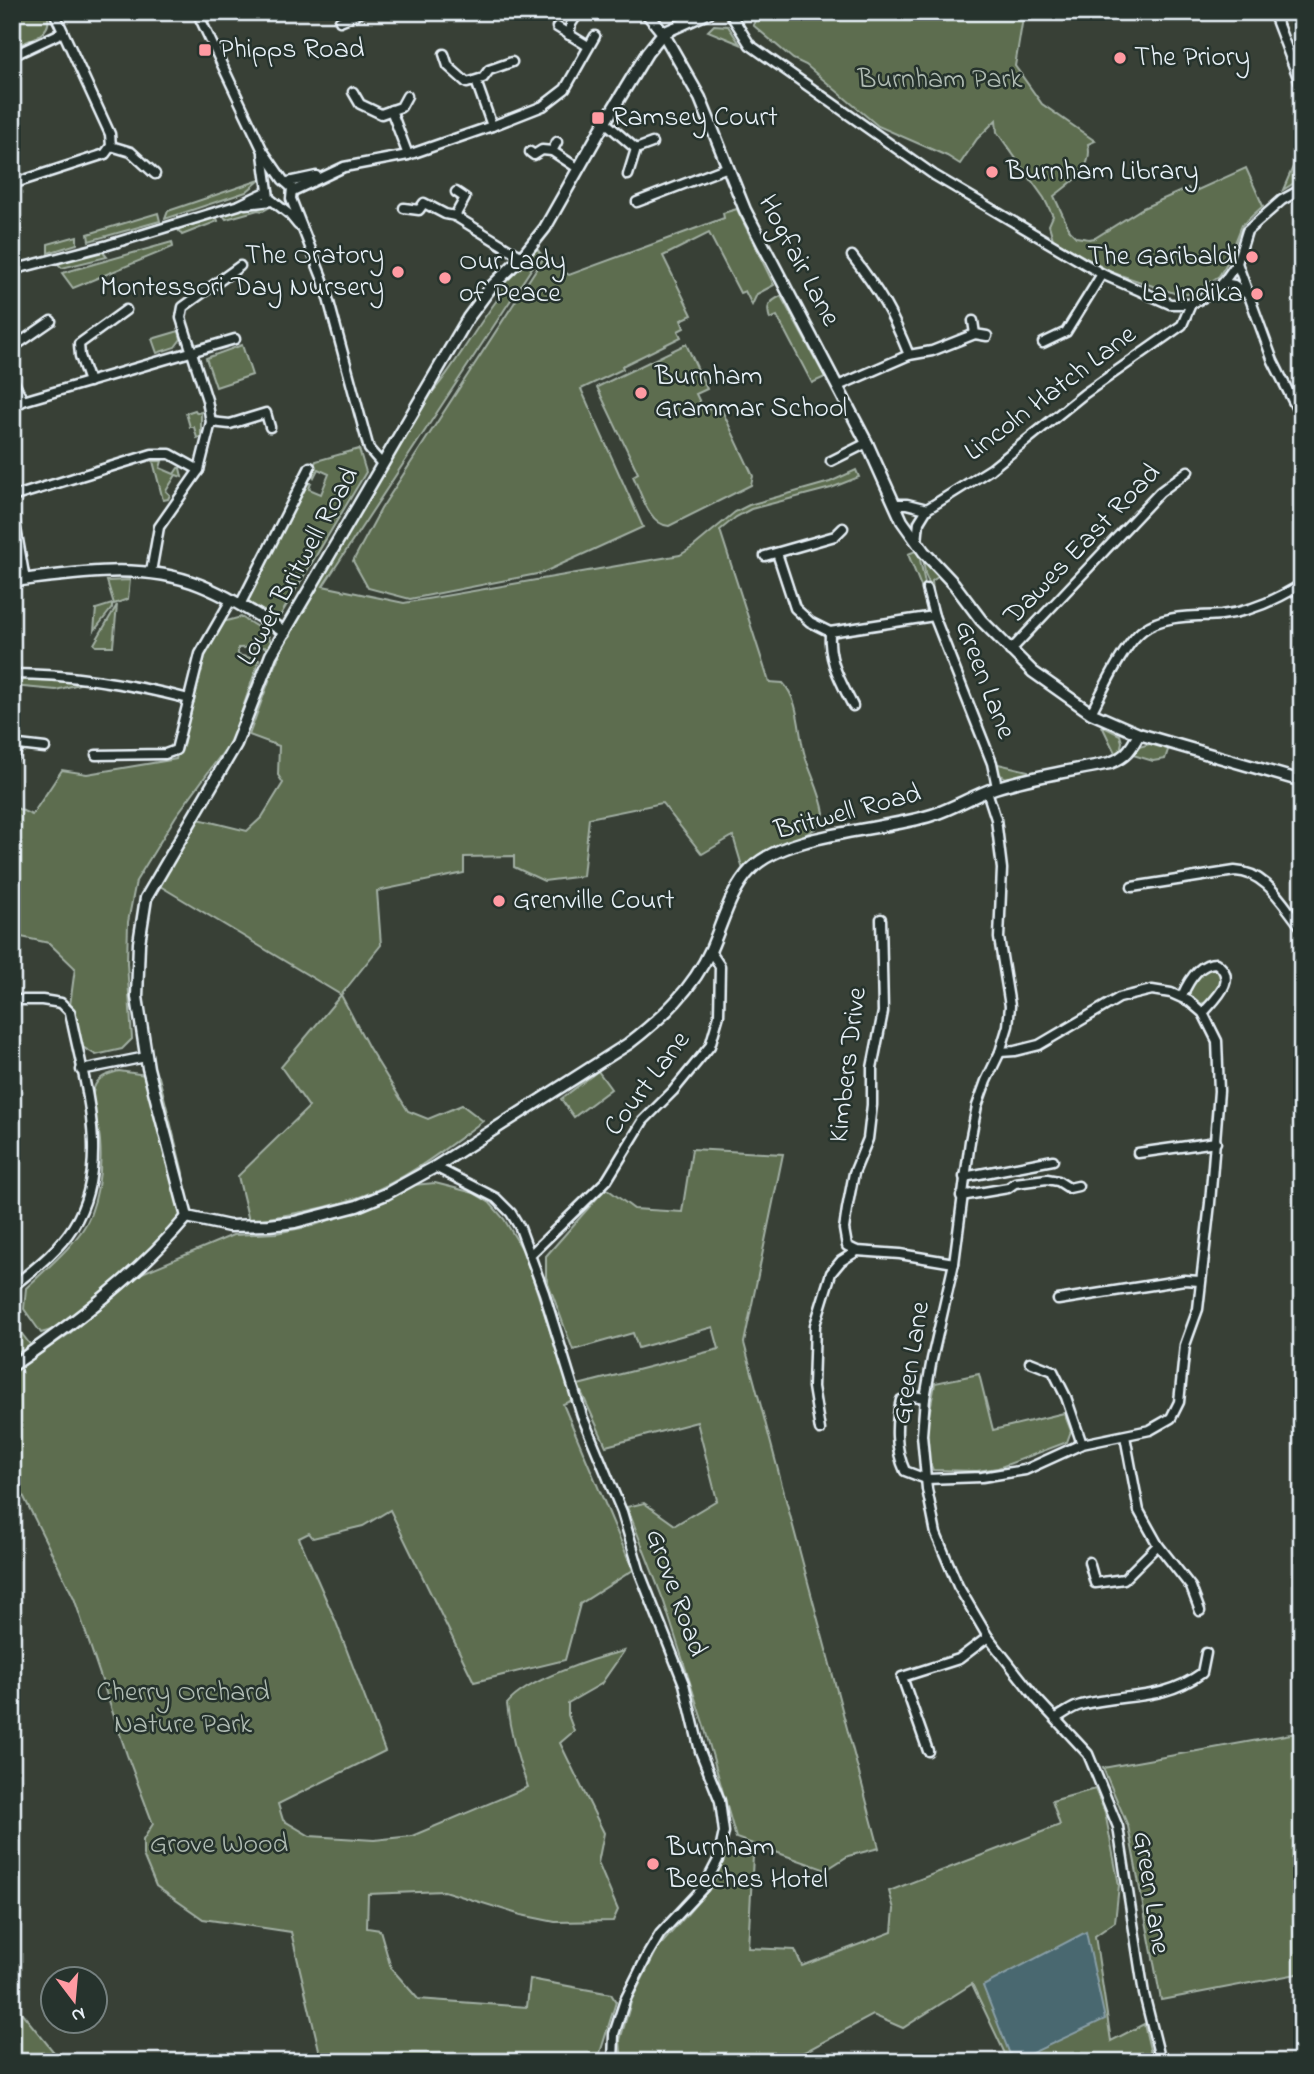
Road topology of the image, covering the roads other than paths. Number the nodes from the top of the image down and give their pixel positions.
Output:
1 (54, 12) edge
2 (197, 12) edge
3 (362, 12) edge
4 (579, 12) edge
5 (646, 12) edge
6 (710, 12) edge
7 (729, 12) edge
8 (1273, 12) edge
9 (340, 21) dead end
10 (557, 27) dead end
11 (63, 33) junction
12 (663, 33) junction
13 (569, 35) junction
14 (595, 36) dead end
15 (588, 46) junction
16 (444, 54) dead end
17 (12, 56) edge
18 (512, 62) dead end
19 (476, 81) junction
20 (1302, 88) edge
21 (353, 92) dead end
22 (407, 96) dead end
23 (391, 110) junction
24 (605, 122) junction
25 (492, 126) junction
26 (557, 142) dead end
27 (652, 142) dead end
28 (111, 146) junction
29 (636, 149) junction
30 (263, 151) junction
31 (552, 151) junction
32 (530, 152) dead end
33 (408, 155) junction
34 (728, 167) junction
35 (579, 169) junction
36 (155, 174) dead end
37 (325, 174) junction
38 (628, 174) dead end
39 (286, 181) junction
40 (12, 184) edge
41 (470, 188) dead end
42 (268, 189) junction
43 (1302, 189) edge
44 (456, 192) dead end
45 (292, 195) junction
46 (465, 198) junction
47 (637, 202) dead end
48 (275, 203) junction
49 (239, 205) junction
50 (404, 208) dead end
51 (455, 216) junction
52 (302, 230) junction
53 (852, 256) dead end
54 (522, 257) junction
55 (1237, 262) junction
56 (240, 266) dead end
57 (12, 270) edge
58 (1102, 274) junction
59 (1223, 283) junction
60 (1248, 295) junction
61 (1191, 304) junction
62 (126, 310) dead end
63 (51, 321) dead end
64 (974, 321) dead end
65 (975, 334) junction
66 (987, 336) dead end
67 (235, 339) dead end
68 (1043, 343) dead end
69 (12, 348) edge
70 (193, 352) junction
71 (909, 355) junction
72 (12, 379) edge
73 (89, 382) junction
74 (838, 386) junction
75 (23, 401) junction
76 (12, 408) edge
77 (1302, 419) edge
78 (211, 422) junction
79 (270, 427) dead end
80 (867, 443) junction
81 (831, 461) dead end
82 (383, 464) junction
83 (310, 467) dead end
84 (199, 470) junction
85 (1188, 471) dead end
86 (12, 497) edge
87 (894, 504) junction
88 (12, 505) edge
89 (927, 509) junction
90 (843, 528) dead end
91 (917, 542) junction
92 (776, 553) junction
93 (765, 556) dead end
94 (150, 572) junction
95 (25, 580) junction
96 (12, 581) edge
97 (1299, 586) edge
98 (926, 589) dead end
99 (1302, 596) edge
100 (235, 603) junction
101 (934, 616) junction
102 (285, 632) junction
103 (830, 632) junction
104 (1010, 651) junction
105 (12, 674) edge
106 (189, 699) junction
107 (853, 706) dead end
108 (1091, 713) junction
109 (1139, 734) junction
110 (45, 748) dead end
111 (96, 755) dead end
112 (12, 759) edge
113 (1302, 780) edge
114 (992, 789) junction
115 (1132, 887) dead end
116 (881, 919) dead end
117 (1302, 928) edge
118 (710, 951) junction
119 (1182, 996) junction
120 (12, 1000) edge
121 (1203, 1013) junction
122 (1000, 1052) junction
123 (146, 1057) junction
124 (81, 1070) junction
125 (1216, 1142) junction
126 (1138, 1153) dead end
127 (1054, 1160) dead end
128 (435, 1167) junction
129 (964, 1177) junction
130 (1078, 1186) dead end
131 (961, 1196) junction
132 (187, 1217) junction
133 (856, 1251) junction
134 (531, 1254) junction
135 (954, 1263) junction
136 (1200, 1281) junction
137 (12, 1287) edge
138 (1058, 1300) dead end
139 (1030, 1362) dead end
140 (12, 1366) edge
141 (925, 1398) junction
142 (820, 1430) dead end
143 (1125, 1436) junction
144 (1082, 1444) junction
145 (926, 1479) junction
146 (1158, 1545) junction
147 (1089, 1562) dead end
148 (1200, 1611) dead end
149 (988, 1637) junction
150 (1206, 1653) dead end
151 (1056, 1718) junction
152 (928, 1751) dead end
153 (613, 2062) edge
154 (1161, 2062) edge

1 - 11 street
2 - 30 street
3 - 9 street
4 - 13 street
5 - 12 street, Hogfair Lane
6 - 12 street
7 - 58 street
8 - 20 street
10 - 13 street
11 - 17 street
11 - 28 street
12 - 24 street, Lower Britwell Road
12 - 34 street, Hogfair Lane
13 - 15 street
14 - 15 street
15 - 25 street
16 - 19 street
18 - 19 street
19 - 25 street
21 - 23 street
22 - 23 street
23 - 33 street
24 - 29 street
24 - 35 street, Lower Britwell Road
25 - 33 street
26 - 31 street
27 - 29 street
28 - 36 street
28 - 40 street
29 - 38 street
30 - 39 street
30 - 42 street
31 - 32 street
31 - 35 street
33 - 37 street
34 - 47 street
34 - 74 street, Hogfair Lane
35 - 54 street, Lower Britwell Road
37 - 39 street
37 - 45 street
39 - 42 street
39 - 45 street
41 - 46 street
42 - 48 street
42 - 49 street
43 - 55 street
44 - 46 street
45 - 48 street
45 - 52 street
46 - 51 street
48 - 49 street
48 - 52 street
49 - 57 street
50 - 51 street
51 - 54 street
52 - 82 street
53 - 71 street
54 - 82 street, Lower Britwell Road
55 - 59 street
55 - 60 street
56 - 70 street
58 - 61 street
58 - 68 street
59 - 60 street
59 - 61 street
60 - 77 street
61 - 89 street, Lincoln Hatch Lane
62 - 73 street
63 - 69 street
64 - 65 street
65 - 66 street
65 - 71 street
67 - 70 street
70 - 73 street
70 - 78 street
71 - 74 street
72 - 75 street
73 - 75 street
74 - 80 street, Hogfair Lane
75 - 76 street
78 - 79 street
78 - 84 street
80 - 81 street
80 - 87 street, Hogfair Lane
82 - 102 street, Lower Britwell Road
83 - 100 street
84 - 86 street
84 - 94 street
85 - 104 street, Dawes East Road
87 - 89 street
87 - 91 street, Hogfair Lane
88 - 95 street
89 - 91 street
90 - 92 street
91 - 104 street, Hogfair Lane
92 - 93 street
92 - 103 street
94 - 95 street
94 - 100 street
95 - 96 street
97 - 99 street
97 - 108 street
98 - 101 street, Green Lane
100 - 102 street
100 - 106 street
101 - 103 street
101 - 114 street, Green Lane
102 - 123 street, Lower Britwell Road
103 - 107 street
104 - 108 street, Hogfair Lane
105 - 106 street
106 - 111 street
108 - 109 street, Hogfair Lane
109 - 113 street
109 - 114 street, Britwell Road
110 - 112 street
114 - 118 street, Britwell Road
114 - 122 street, Green Lane
115 - 117 street
116 - 133 street, Kimbers Drive
118 - 128 street, Britwell Road
118 - 134 street, Court Lane
119 - 121 street
119 - 121 street
119 - 122 street
120 - 124 street
121 - 125 street
122 - 129 street, Green Lane
123 - 124 street
123 - 132 street, Lower Britwell Road
124 - 137 street
125 - 126 street
125 - 136 street
127 - 129 street
128 - 132 street, Britwell Road
128 - 134 street, Grove Road
129 - 131 street, Green Lane
130 - 131 street
131 - 135 street, Green Lane
132 - 140 street
133 - 135 street
133 - 142 street
134 - 153 street, Grove Road
135 - 141 street, Green Lane
136 - 138 street
136 - 143 street
139 - 144 street
141 - 145 street, Green Lane
141 - 145 street
143 - 144 street
143 - 146 street
144 - 145 street
145 - 149 street, Green Lane
146 - 147 street
146 - 148 street
149 - 151 street, Green Lane
149 - 152 street
150 - 151 street
151 - 154 street, Green Lane

